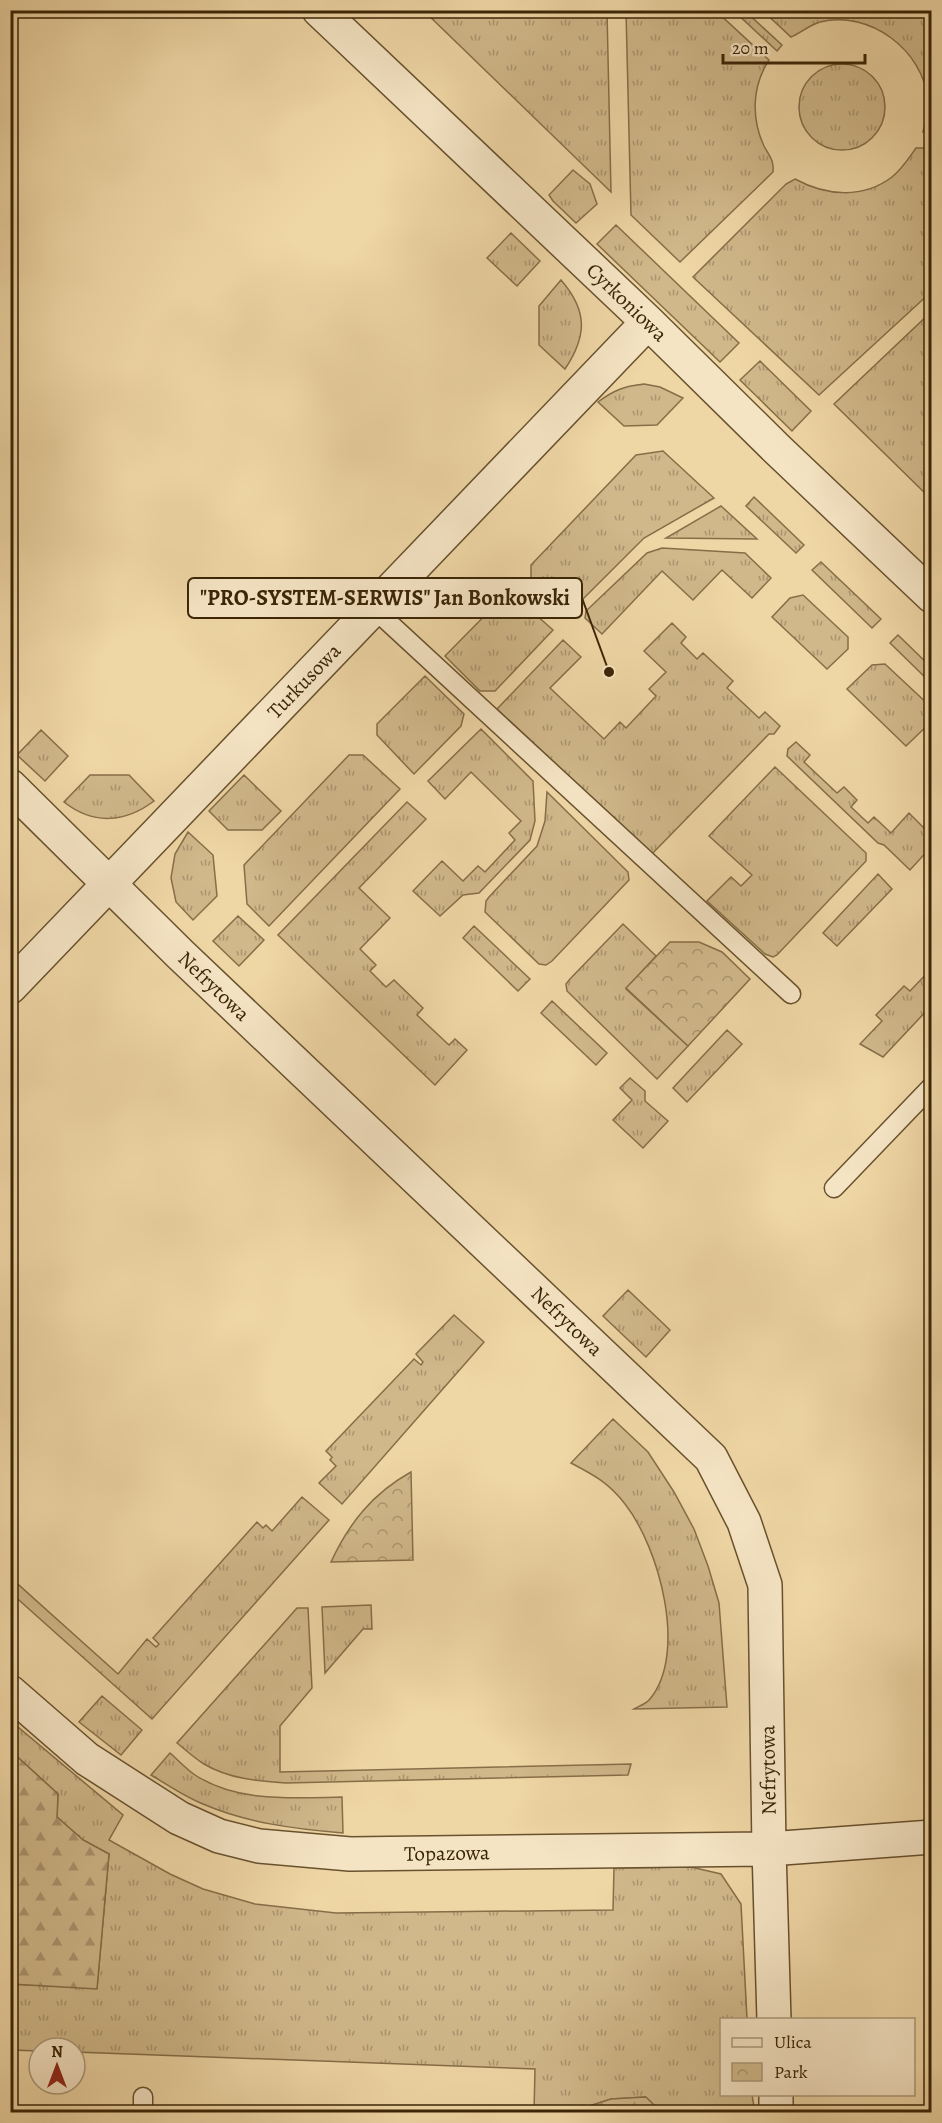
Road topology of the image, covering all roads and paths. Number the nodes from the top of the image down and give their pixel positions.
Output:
1 (319, 10) edge
2 (648, 322) junction
3 (932, 596) edge
4 (373, 608) junction
5 (10, 786) edge
6 (109, 884) junction
7 (10, 987) edge
8 (791, 994) dead end
9 (932, 1086) edge
10 (834, 1188) dead end
11 (10, 1692) edge
12 (932, 1837) edge
13 (769, 1849) junction
14 (774, 2018) edge
15 (776, 2096) edge
16 (776, 2112) edge

1 - 2 street, Cyrkoniowa
2 - 3 street, Cyrkoniowa
2 - 4 street, Turkusowa
4 - 6 street, Turkusowa
4 - 8 lane
5 - 6 street, Nefrytowa
6 - 7 street, Turkusowa
6 - 13 street, Nefrytowa
9 - 10 lane
11 - 13 street, Topazowa
12 - 13 street, Topazowa
13 - 14 street, Nefrytowa
15 - 16 street

